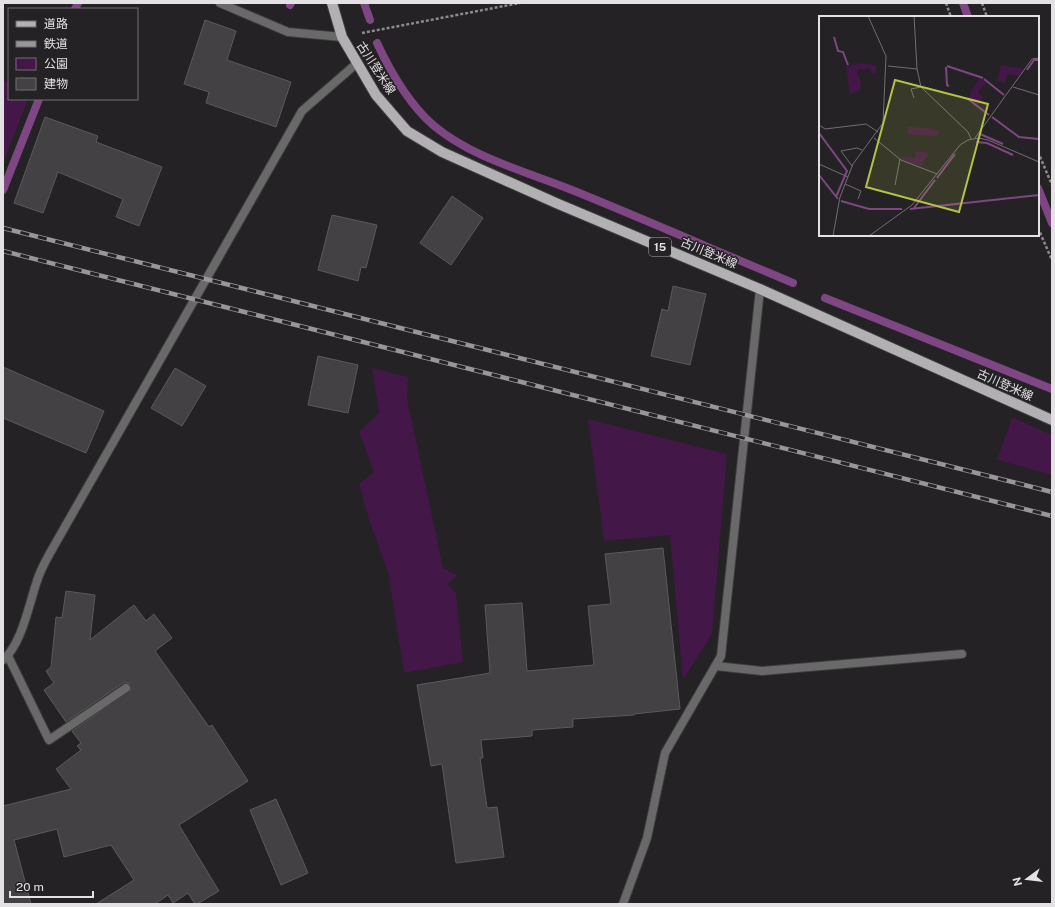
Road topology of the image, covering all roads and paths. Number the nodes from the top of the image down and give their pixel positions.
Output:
1 (220, 3) edge
2 (332, 3) edge
3 (520, 3) edge
4 (946, 3) edge
5 (982, 3) edge
6 (951, 16) edge
7 (987, 16) edge
8 (342, 37) junction
9 (356, 64) junction
10 (1039, 154) edge
11 (1052, 185) edge
12 (1039, 230) edge
13 (1052, 260) edge
14 (760, 289) junction
15 (1052, 420) edge
16 (962, 654) dead end
17 (6, 658) edge
18 (716, 666) junction
19 (126, 688) dead end
20 (623, 904) edge

1 - 8 street
2 - 8 main road, 古川登米線 / 15
3 - 8 path
4 - 6 path
5 - 7 path
8 - 9 main road, 古川登米線 / 15
9 - 14 main road, 古川登米線 / 15
9 - 17 street
10 - 11 path
12 - 13 path
14 - 15 main road, 古川登米線 / 15
14 - 18 street
16 - 18 street
17 - 19 street
18 - 20 street

